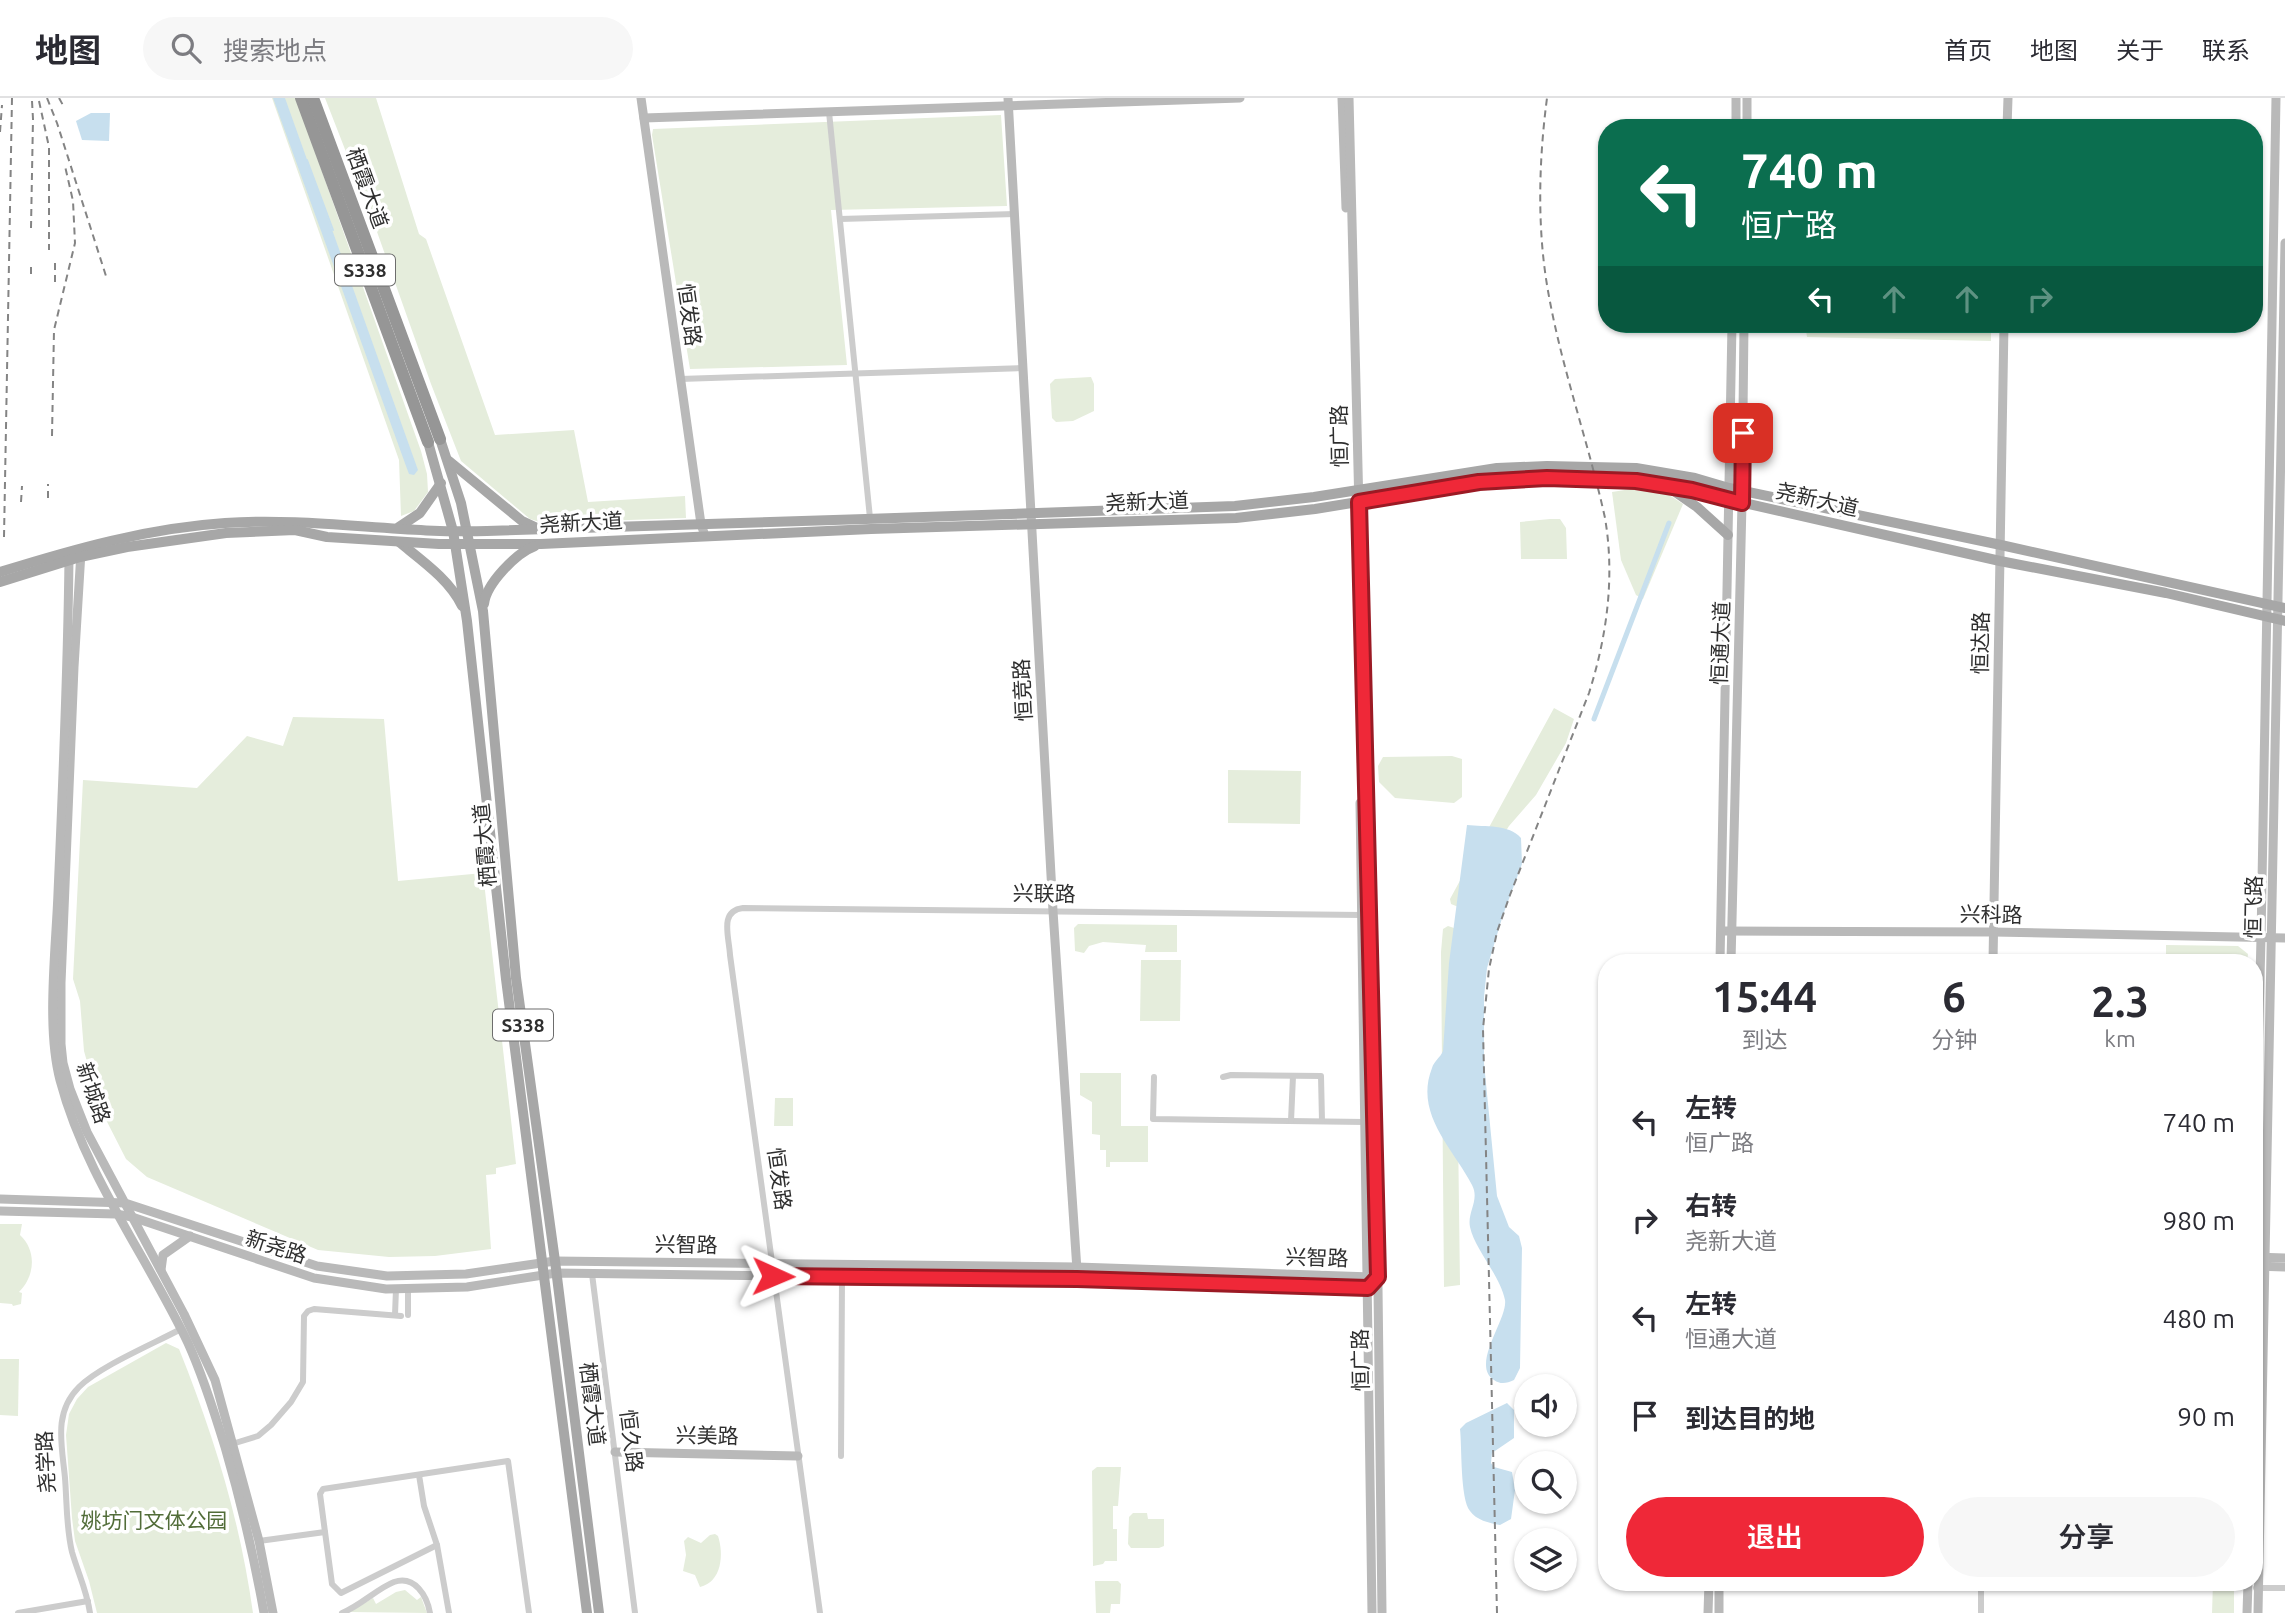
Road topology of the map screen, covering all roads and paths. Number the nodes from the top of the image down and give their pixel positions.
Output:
1 (301, 98) edge
2 (313, 98) edge
3 (641, 98) edge
4 (1240, 98) edge
5 (1342, 98) edge
6 (1349, 98) edge
7 (1736, 98) edge
8 (1748, 98) edge
9 (2008, 98) edge
10 (2276, 98) edge
11 (1009, 102) edge
12 (829, 112) junction
13 (644, 118) junction
14 (1736, 119) edge
15 (1747, 119) edge
16 (2007, 119) edge
17 (1015, 214) junction
18 (839, 219) junction
19 (2285, 243) edge
20 (1732, 333) edge
21 (1744, 333) edge
22 (2004, 333) edge
23 (1024, 369) junction
24 (857, 374) junction
25 (680, 379) junction
26 (434, 440) junction
27 (448, 460) junction
28 (441, 482) junction
29 (1665, 485) junction
30 (1729, 488) junction
31 (1356, 490) junction
32 (1743, 491) junction
33 (1728, 500) junction
34 (1357, 503) junction
35 (1742, 503) junction
36 (1032, 512) junction
37 (870, 518) junction
38 (701, 524) junction
39 (1033, 525) junction
40 (399, 527) junction
41 (540, 530) junction
42 (453, 531) junction
43 (468, 531) junction
44 (1728, 535) junction
45 (705, 536) junction
46 (399, 541) junction
47 (541, 544) junction
48 (456, 545) junction
49 (471, 545) junction
50 (2001, 545) junction
51 (81, 552) junction
52 (69, 555) junction
53 (2000, 561) junction
54 (0, 572) edge
55 (0, 582) edge
56 (2267, 604) junction
57 (2282, 608) edge
58 (483, 611) junction
59 (2277, 619) edge
60 (467, 621) junction
61 (1053, 912) junction
62 (1362, 915) junction
63 (728, 916) joint
64 (1731, 930) junction
65 (1720, 931) junction
66 (1993, 932) junction
67 (2266, 938) junction
68 (2285, 938) edge
69 (1720, 954) edge
70 (1731, 954) edge
71 (1993, 954) edge
72 (2263, 1009) edge
73 (42, 1013) dead end
74 (54, 1013) junction
75 (1293, 1076) junction
76 (1154, 1077) dead end
77 (1223, 1077) dead end
78 (1291, 1121) junction
79 (1322, 1121) junction
80 (1365, 1122) junction
81 (0, 1199) edge
82 (110, 1201) junction
83 (125, 1203) junction
84 (0, 1211) edge
85 (116, 1214) junction
86 (132, 1217) junction
87 (190, 1236) junction
88 (2285, 1258) edge
89 (555, 1261) junction
90 (2263, 1261) edge
91 (2266, 1262) junction
92 (543, 1263) junction
93 (773, 1263) junction
94 (2263, 1263) edge
95 (1077, 1267) junction
96 (2285, 1267) edge
97 (161, 1270) junction
98 (551, 1274) junction
99 (592, 1274) junction
100 (773, 1276) junction
101 (842, 1277) junction
102 (1373, 1277) junction
103 (1077, 1279) junction
104 (1368, 1288) junction
105 (396, 1289) junction
106 (408, 1289) junction
107 (401, 1315) junction
108 (181, 1329) junction
109 (2263, 1402) edge
110 (232, 1444) junction
111 (615, 1452) junction
112 (798, 1456) junction
113 (841, 1456) dead end
114 (419, 1475) junction
115 (325, 1532) junction
116 (259, 1541) junction
117 (437, 1545) junction
118 (2263, 1588) edge
119 (2285, 1588) edge
120 (1709, 1591) edge
121 (1719, 1591) edge
122 (1981, 1591) edge
123 (2248, 1591) edge
124 (2259, 1591) edge
125 (88, 1601) junction
126 (18, 1613) edge
127 (90, 1613) edge
128 (264, 1613) edge
129 (273, 1613) edge
130 (342, 1613) edge
131 (430, 1613) edge
132 (449, 1613) edge
133 (529, 1613) edge
134 (587, 1613) edge
135 (599, 1613) edge
136 (635, 1613) edge
137 (820, 1613) edge
138 (1372, 1613) edge
139 (1382, 1613) edge
140 (1708, 1613) edge
141 (1719, 1613) edge
142 (1981, 1613) edge
143 (2247, 1613) edge
144 (2258, 1613) edge

1 - 26 highway, 栖霞大道 / S338
2 - 26 highway, 栖霞大道 / S338
3 - 13 main road, 恒发路
4 - 11 main road
5 - 31 main road, 恒广路
6 - 31 main road, 恒广路
7 - 14 main road
8 - 15 main road
9 - 16 main road
10 - 56 main road, 恒飞路
11 - 12 main road
11 - 17 main road, 恒竞路
12 - 13 main road
12 - 18 street
13 - 25 main road, 恒发路
17 - 18 street
17 - 23 main road, 恒竞路
18 - 24 street
19 - 57 main road, 恒飞路
20 - 30 main road, 恒通大道
21 - 32 main road, 恒通大道
22 - 50 main road, 恒达路
23 - 24 street
23 - 36 main road, 恒竞路
24 - 25 street
24 - 37 street
25 - 38 main road, 恒发路
26 - 27 main road, 栖霞大道 / S338
26 - 28 main road, 栖霞大道 / S338
27 - 41 main road
27 - 43 main road, 栖霞大道 / S338
28 - 40 main road
28 - 42 main road, 栖霞大道 / S338
29 - 33 main road, 尧新大道
29 - 34 main road, 尧新大道
29 - 44 main road
30 - 31 main road, 尧新大道
30 - 32 main road, 尧新大道
30 - 33 main road, 恒通大道
31 - 34 main road, 恒广路
31 - 36 main road, 尧新大道
32 - 35 main road, 恒通大道
32 - 50 main road, 尧新大道
33 - 35 main road, 尧新大道
33 - 44 main road, 恒通大道
34 - 39 main road, 尧新大道
34 - 62 main road, 恒广路
34 - 102 main road, 恒广路
35 - 53 main road, 尧新大道
35 - 64 main road, 恒通大道
36 - 37 main road, 尧新大道
36 - 39 main road, 恒竞路
37 - 38 main road, 尧新大道
38 - 41 main road, 尧新大道
38 - 45 main road, 恒发路
39 - 45 main road, 尧新大道
39 - 61 main road, 恒竞路
40 - 42 main road, 尧新大道
40 - 51 main road, 尧新大道
41 - 43 main road, 尧新大道
42 - 43 main road, 尧新大道
42 - 48 main road, 栖霞大道 / S338
43 - 49 main road, 栖霞大道 / S338
44 - 65 main road, 恒通大道
45 - 47 main road, 尧新大道
46 - 48 main road, 尧新大道
46 - 51 main road, 尧新大道
46 - 60 main road
47 - 49 main road, 尧新大道
47 - 58 main road
48 - 49 main road, 尧新大道
48 - 60 main road, 栖霞大道 / S338
49 - 58 main road, 栖霞大道 / S338
50 - 53 main road, 恒达路
50 - 56 main road, 尧新大道
51 - 52 main road, 尧新大道
51 - 83 main road, 新城路
52 - 54 main road, 尧新大道
52 - 55 main road, 尧新大道
52 - 74 main road, 新城路
53 - 59 main road, 尧新大道
53 - 66 main road, 恒达路
56 - 57 main road, 尧新大道
56 - 59 main road, 恒飞路
57 - 59 main road, 恒飞路
58 - 89 main road, 栖霞大道 / S338
59 - 67 main road, 恒飞路
60 - 92 main road, 栖霞大道 / S338
61 - 62 street, 兴联路
61 - 63 street, 兴联路
61 - 95 main road, 恒竞路
62 - 80 main road, 恒广路
63 - 93 street, 恒发路
64 - 65 main road, 兴科路
64 - 66 main road, 兴科路
64 - 70 main road, 恒通大道
65 - 69 main road, 恒通大道
66 - 67 main road, 兴科路
66 - 71 main road, 恒达路
67 - 68 main road, 兴科路
67 - 72 main road, 恒飞路
67 - 91 main road, 恒飞路
73 - 74 street
74 - 82 main road, 新城路
75 - 77 street
75 - 78 street
75 - 79 street
76 - 78 street
78 - 79 street
79 - 80 street
80 - 102 main road, 恒广路
81 - 82 main road, 新尧路
82 - 83 main road, 新尧路
82 - 85 main road, 新城路
83 - 86 main road, 新城路
83 - 92 main road, 新尧路
84 - 85 main road, 新尧路
85 - 86 main road, 新尧路
85 - 108 main road, 新城路
86 - 87 main road, 新尧路
86 - 97 main road, 新城路
87 - 97 main road
87 - 105 main road, 新尧路
88 - 91 main road
89 - 92 main road, 兴智路
89 - 93 main road, 兴智路
89 - 98 main road, 栖霞大道 / S338
90 - 91 main road
91 - 94 main road
91 - 96 main road
91 - 109 main road, 恒飞路
92 - 98 main road, 栖霞大道 / S338
93 - 95 main road, 兴智路
93 - 100 street, 恒发路
95 - 102 main road, 兴智路
95 - 103 main road, 恒竞路
97 - 110 main road, 新城路
98 - 99 main road, 兴智路
98 - 106 main road, 新尧路
98 - 134 main road, 栖霞大道 / S338
98 - 135 main road, 栖霞大道 / S338
99 - 100 main road, 兴智路
99 - 111 street, 恒久路
100 - 101 main road, 兴智路
100 - 112 street, 恒发路
101 - 103 main road, 兴智路
101 - 113 street
102 - 104 main road, 兴智路
102 - 139 main road, 恒广路
103 - 104 main road, 兴智路
104 - 138 main road, 恒广路
105 - 106 main road, 新尧路
105 - 107 street
106 - 107 street
107 - 110 street
108 - 125 street, 尧学路
108 - 128 main road, 新城路
110 - 116 main road, 新城路
111 - 112 main road, 兴美路
111 - 136 street, 恒久路
112 - 137 street, 恒发路
114 - 115 street
114 - 117 street
114 - 133 street
115 - 116 street
115 - 117 street
116 - 129 main road, 新城路
117 - 132 street
118 - 119 street
120 - 140 main road
121 - 141 main road
122 - 142 street
123 - 143 main road
124 - 144 main road, 恒飞路
125 - 126 street
125 - 127 street, 尧学路
130 - 131 street

